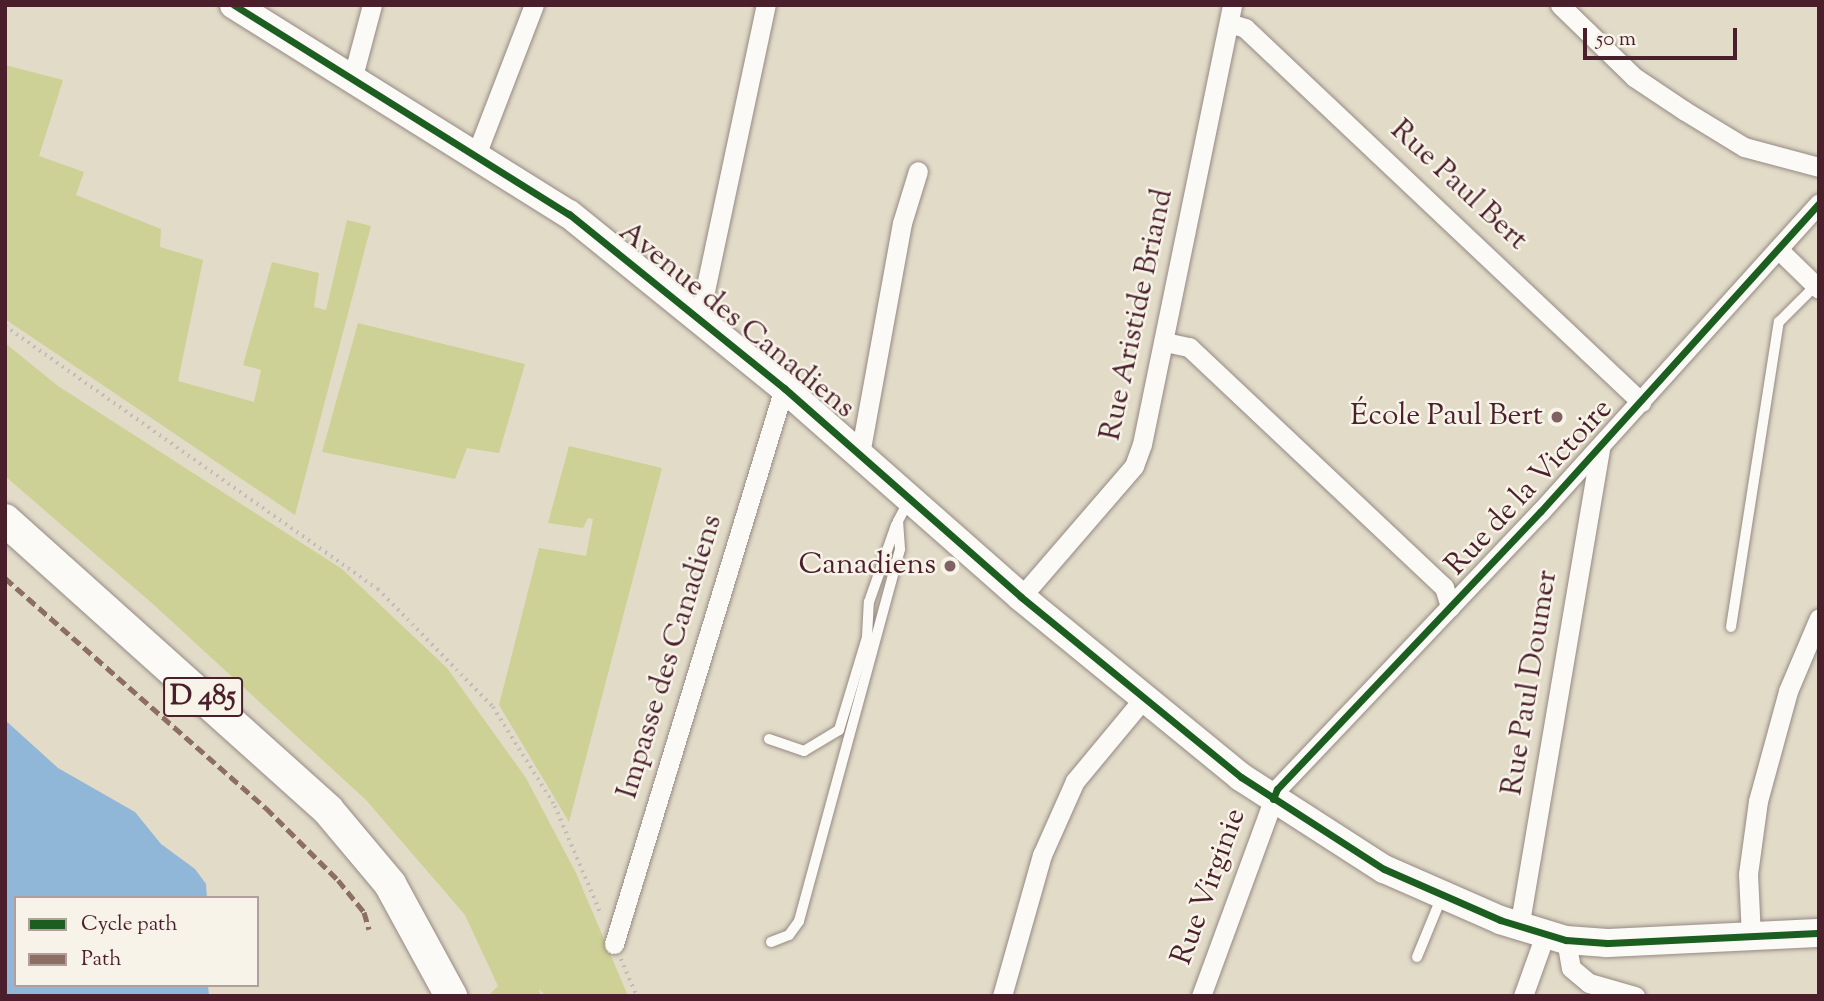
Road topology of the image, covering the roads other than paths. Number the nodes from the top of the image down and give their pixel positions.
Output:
1 (234, 5) edge
2 (372, 5) edge
3 (534, 5) edge
4 (766, 5) edge
5 (1560, 5) edge
6 (1230, 14) edge
7 (352, 79) junction
8 (476, 155) junction
9 (1819, 167) edge
10 (918, 171) dead end
11 (1819, 203) edge
12 (1778, 250) junction
13 (1817, 287) edge
14 (699, 319) junction
15 (1165, 342) junction
16 (784, 388) junction
17 (1641, 402) junction
18 (1600, 447) junction
19 (860, 454) junction
20 (904, 510) junction
21 (5, 520) edge
22 (1021, 597) junction
23 (1450, 607) junction
24 (1819, 618) edge
25 (1731, 627) dead end
26 (1144, 698) junction
27 (769, 739) dead end
28 (1273, 799) junction
29 (1443, 896) junction
30 (1819, 933) edge
31 (1543, 934) junction
32 (1751, 937) junction
33 (771, 942) dead end
34 (614, 944) road end
35 (1417, 957) dead end
36 (451, 996) edge
37 (1002, 996) edge
38 (1201, 996) edge
39 (1523, 996) edge
40 (1635, 996) edge

1 - 7 street, Avenue des Canadiens
2 - 7 street
3 - 8 street
4 - 14 street
5 - 9 street
6 - 15 street, Rue Aristide Briand
6 - 17 street, Rue Paul Bert
7 - 8 street, Avenue des Canadiens
8 - 14 street, Avenue des Canadiens
10 - 19 street
11 - 12 street, Rue de la Victoire
12 - 13 street
12 - 17 street, Rue de la Victoire
13 - 25 lane
14 - 16 street, Avenue des Canadiens
15 - 22 street, Rue Aristide Briand
15 - 23 street
16 - 19 street, Avenue des Canadiens
16 - 34 street, Impasse des Canadiens
17 - 18 street, Rue de la Victoire
18 - 23 street, Rue de la Victoire
18 - 31 street, Rue Paul Doumer
19 - 20 street, Avenue des Canadiens
20 - 22 street, Avenue des Canadiens
20 - 27 lane
20 - 33 lane
21 - 36 main road, D 485
22 - 26 street, Avenue des Canadiens
23 - 28 street, Rue de la Victoire
24 - 32 street
26 - 28 street, Avenue des Canadiens
26 - 37 street
28 - 29 street, Avenue des Canadiens
28 - 38 street, Rue Virginie
29 - 31 street, Avenue des Canadiens
29 - 35 lane
30 - 32 street
31 - 32 street
31 - 39 street, Rue Paul Doumer
31 - 40 street

